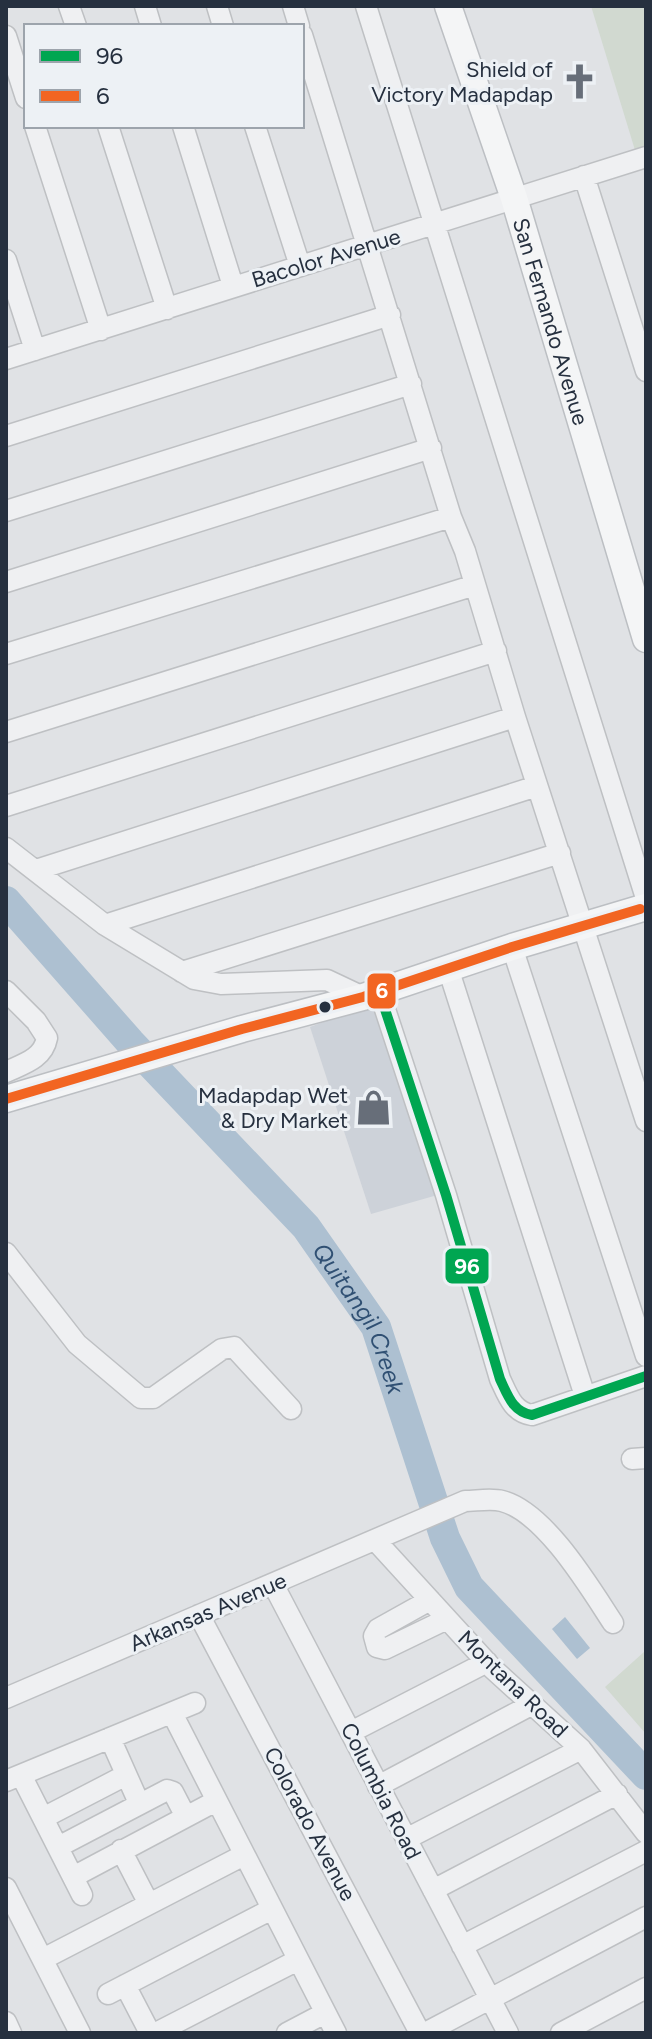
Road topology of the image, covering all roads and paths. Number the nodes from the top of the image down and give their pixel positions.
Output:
1 (366, 6) edge
2 (448, 6) edge
3 (6, 36) edge
4 (304, 41) edge
5 (24, 92) edge
6 (36, 128) edge
7 (109, 128) edge
8 (184, 128) edge
9 (256, 128) edge
10 (646, 157) edge
11 (584, 176) junction
12 (514, 198) junction
13 (435, 225) junction
14 (369, 246) junction
15 (6, 260) edge
16 (300, 266) junction
17 (233, 286) junction
18 (167, 309) junction
19 (390, 315) junction
20 (101, 330) junction
21 (35, 350) junction
22 (6, 359) edge
23 (646, 371) edge
24 (411, 384) junction
25 (6, 436) edge
26 (431, 448) junction
27 (6, 511) edge
28 (451, 517) junction
29 (6, 582) edge
30 (475, 585) junction
31 (646, 639) edge
32 (496, 651) junction
33 (6, 654) edge
34 (515, 717) junction
35 (6, 732) edge
36 (537, 786) junction
37 (6, 806) edge
38 (6, 848) edge
39 (560, 853) junction
40 (36, 870) junction
41 (646, 898) edge
42 (646, 907) edge
43 (105, 925) junction
44 (582, 926) junction
45 (512, 947) junction
46 (448, 968) junction
47 (182, 972) junction
48 (6, 991) edge
49 (371, 994) junction
50 (6, 1072) edge
51 (6, 1099) edge
52 (646, 1121) edge
53 (6, 1253) edge
54 (646, 1356) edge
55 (646, 1376) edge
56 (585, 1396) junction
57 (291, 1409) dead end
58 (375, 1540) junction
59 (273, 1584) junction
60 (430, 1600) junction
61 (199, 1615) junction
62 (447, 1619) junction
63 (613, 1623) dead end
64 (487, 1662) junction
65 (6, 1698) edge
66 (195, 1703) dead end
67 (531, 1705) junction
68 (172, 1713) junction
69 (351, 1732) junction
70 (110, 1738) junction
71 (581, 1749) junction
72 (126, 1775) junction
73 (14, 1778) edge
74 (378, 1786) junction
75 (617, 1794) junction
76 (216, 1801) junction
77 (139, 1803) junction
78 (113, 1817) junction
79 (186, 1817) junction
80 (43, 1818) junction
81 (646, 1833) edge
82 (406, 1839) junction
83 (58, 1847) junction
84 (126, 1848) junction
85 (646, 1851) edge
86 (244, 1855) junction
87 (6, 1888) edge
88 (433, 1890) junction
89 (149, 1904) junction
90 (272, 1909) junction
91 (646, 1917) edge
92 (462, 1946) junction
93 (43, 1959) junction
94 (298, 1960) junction
95 (646, 1988) edge
96 (490, 1999) junction
97 (325, 2013) junction
98 (6, 2022) edge
99 (11, 2033) edge
100 (80, 2033) edge
101 (153, 2033) edge
102 (287, 2033) edge
103 (336, 2033) edge
104 (423, 2033) edge
105 (508, 2033) edge
106 (561, 2033) edge

1 - 13 street
2 - 12 main road, San Fernando Avenue
3 - 5 street
4 - 14 street
6 - 20 street
7 - 18 street
8 - 17 street
9 - 16 street
10 - 11 street, Bacolor Avenue
11 - 12 street, Bacolor Avenue
11 - 23 street
12 - 13 street, Bacolor Avenue
12 - 31 main road, San Fernando Avenue
13 - 14 street, Bacolor Avenue
13 - 41 street
14 - 16 street, Bacolor Avenue
14 - 19 street
15 - 21 street
16 - 17 street, Bacolor Avenue
17 - 18 street, Bacolor Avenue
18 - 20 street, Bacolor Avenue
19 - 24 street
19 - 25 street
20 - 21 street, Bacolor Avenue
21 - 22 street, Bacolor Avenue
24 - 26 street
24 - 27 street
26 - 28 street
26 - 29 street
28 - 30 street
28 - 33 street
30 - 32 street
30 - 35 street
32 - 34 street
32 - 37 street
34 - 36 street
34 - 40 street
36 - 39 street
36 - 43 street
38 - 40 street
39 - 44 street
39 - 47 street
40 - 43 street
42 - 44 main road
43 - 47 street
44 - 45 main road
44 - 52 street
45 - 46 main road
45 - 54 street
46 - 49 main road
46 - 56 street
47 - 49 street
48 - 50 street
49 - 51 main road
49 - 56 street
53 - 57 street
55 - 56 street
58 - 59 street, Arkansas Avenue
58 - 60 street, Montana Road
58 - 63 street, Arkansas Avenue
59 - 61 street, Arkansas Avenue
59 - 69 street, Columbia Road
60 - 62 street, Montana Road
60 - 62 street
61 - 65 street, Arkansas Avenue
61 - 104 street, Colorado Avenue
62 - 64 street, Montana Road
64 - 67 street, Montana Road
64 - 69 street
66 - 68 street
67 - 71 street, Montana Road
67 - 74 street
68 - 70 street
68 - 76 street
69 - 74 street, Columbia Road
70 - 72 street
70 - 73 street
71 - 75 street, Montana Road
71 - 82 street
72 - 77 street
72 - 80 street
73 - 80 street
74 - 82 street, Columbia Road
75 - 81 street, Montana Road
75 - 88 street
76 - 79 street
76 - 86 street
77 - 78 street
77 - 79 street
78 - 83 street
78 - 84 street
79 - 84 street
80 - 83 street
82 - 88 street, Columbia Road
83 - 84 street
84 - 89 street
85 - 92 street
86 - 89 street
86 - 90 street
87 - 93 street
88 - 92 street, Columbia Road
89 - 93 street
90 - 94 street
90 - 101 street
91 - 96 street
92 - 96 street, Columbia Road
93 - 100 street
94 - 97 street
94 - 101 street
95 - 106 street
96 - 104 street
96 - 105 street, Columbia Road
97 - 102 street
97 - 103 street
98 - 99 street

